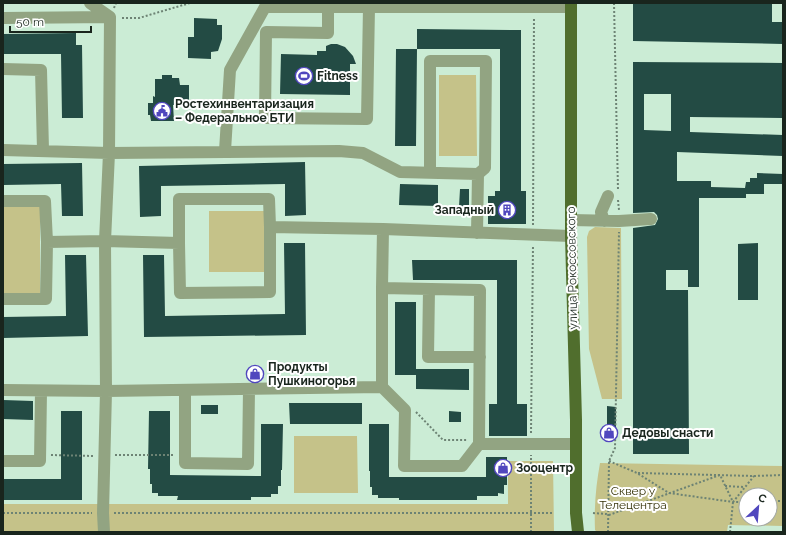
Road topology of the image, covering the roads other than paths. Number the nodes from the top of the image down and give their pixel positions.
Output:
1 (90, 3) edge
2 (477, 4) edge
3 (571, 5) edge
4 (328, 7) junction
5 (369, 7) junction
6 (110, 17) junction
7 (3, 18) edge
8 (3, 69) edge
9 (3, 150) edge
10 (43, 150) junction
11 (226, 151) junction
12 (109, 152) junction
13 (430, 172) junction
14 (478, 174) junction
15 (615, 195) road end
16 (3, 201) edge
17 (651, 219) dead end
18 (571, 220) junction
19 (604, 221) junction
20 (270, 227) junction
21 (383, 229) junction
22 (477, 233) junction
23 (571, 236) junction
24 (106, 241) junction
25 (47, 242) junction
26 (179, 242) junction
27 (382, 288) junction
28 (429, 289) junction
29 (3, 299) edge
30 (480, 358) junction
31 (382, 387) junction
32 (249, 389) junction
33 (3, 390) edge
34 (185, 390) junction
35 (41, 391) junction
36 (106, 391) junction
37 (479, 442) junction
38 (576, 444) junction
39 (3, 461) edge
40 (104, 532) edge
41 (578, 532) edge

1 - 6 lane
2 - 3 lane
2 - 5 lane
3 - 18 main road, улица Рокоссовского
4 - 5 lane
4 - 5 lane
4 - 11 lane
6 - 7 lane
6 - 12 lane
8 - 10 lane
9 - 10 lane
10 - 12 lane
11 - 12 lane
11 - 13 lane
12 - 24 lane
13 - 14 lane
13 - 14 lane
14 - 22 lane
15 - 19 lane
16 - 25 lane
17 - 19 lane
18 - 19 lane
18 - 23 main road, улица Рокоссовского
20 - 21 lane
20 - 26 lane
20 - 26 lane
21 - 22 lane
21 - 27 lane
22 - 23 lane
23 - 38 main road, улица Рокоссовского
24 - 25 lane
24 - 26 lane
24 - 36 lane
25 - 29 lane
27 - 28 lane
27 - 31 lane
28 - 30 lane
28 - 30 lane
30 - 37 lane
31 - 32 lane
31 - 37 lane
32 - 34 lane
32 - 34 lane
33 - 35 lane
34 - 36 lane
35 - 36 lane
35 - 39 lane
36 - 40 lane
37 - 38 lane
38 - 41 main road, улица Рокоссовского

